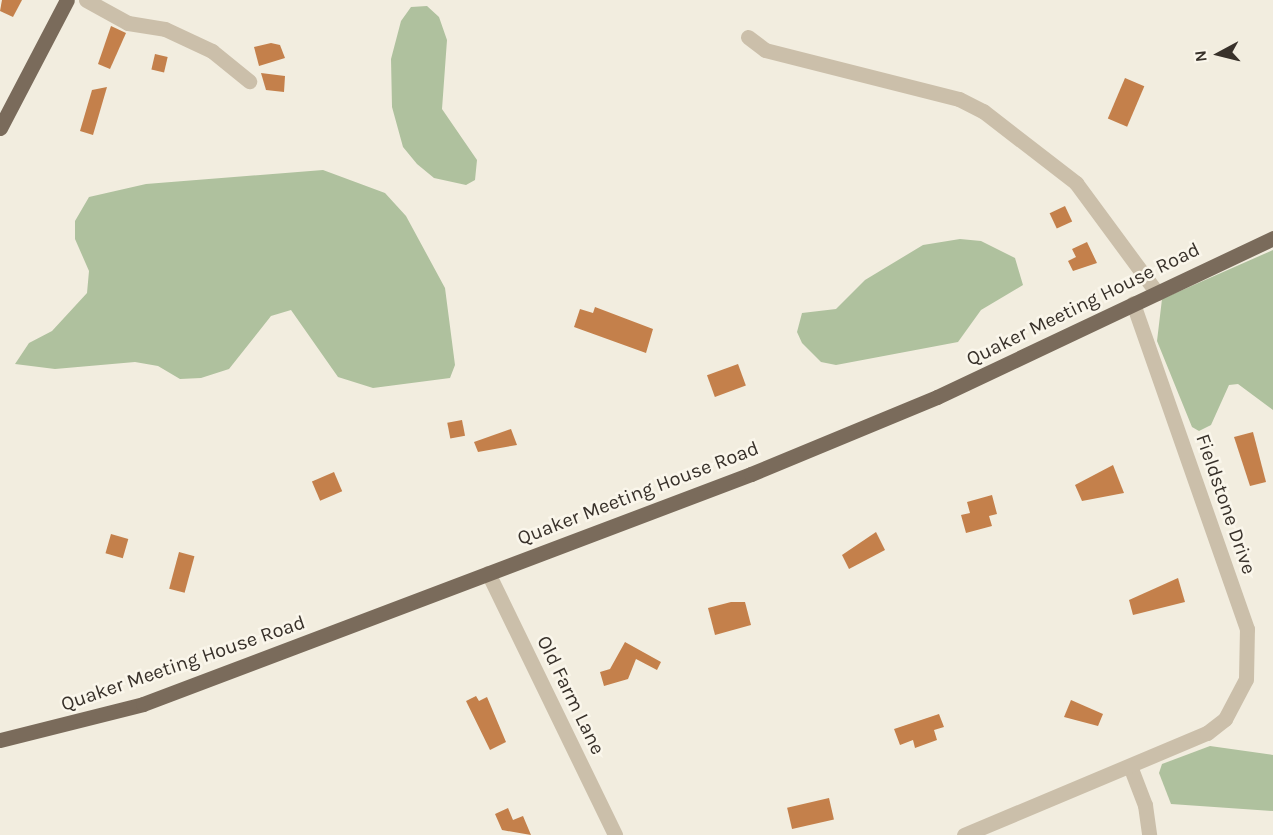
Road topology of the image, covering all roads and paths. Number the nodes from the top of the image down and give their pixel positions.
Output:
1 (67, 0) edge
2 (86, 0) edge
3 (748, 37) dead end
4 (249, 81) dead end
5 (0, 128) edge
6 (1273, 238) edge
7 (1156, 293) junction
8 (1133, 303) junction
9 (488, 573) junction
10 (0, 740) edge
11 (1130, 766) junction
12 (615, 835) edge
13 (964, 835) edge
14 (1149, 835) edge

1 - 5 main road
2 - 4 street
3 - 7 street
6 - 7 main road, Quaker Meeting House Road
7 - 8 main road, Quaker Meeting House Road
8 - 9 main road, Quaker Meeting House Road
8 - 11 street, Fieldstone Drive
9 - 10 main road, Quaker Meeting House Road
9 - 12 street, Old Farm Lane
11 - 13 street, Fieldstone Drive
11 - 14 street

